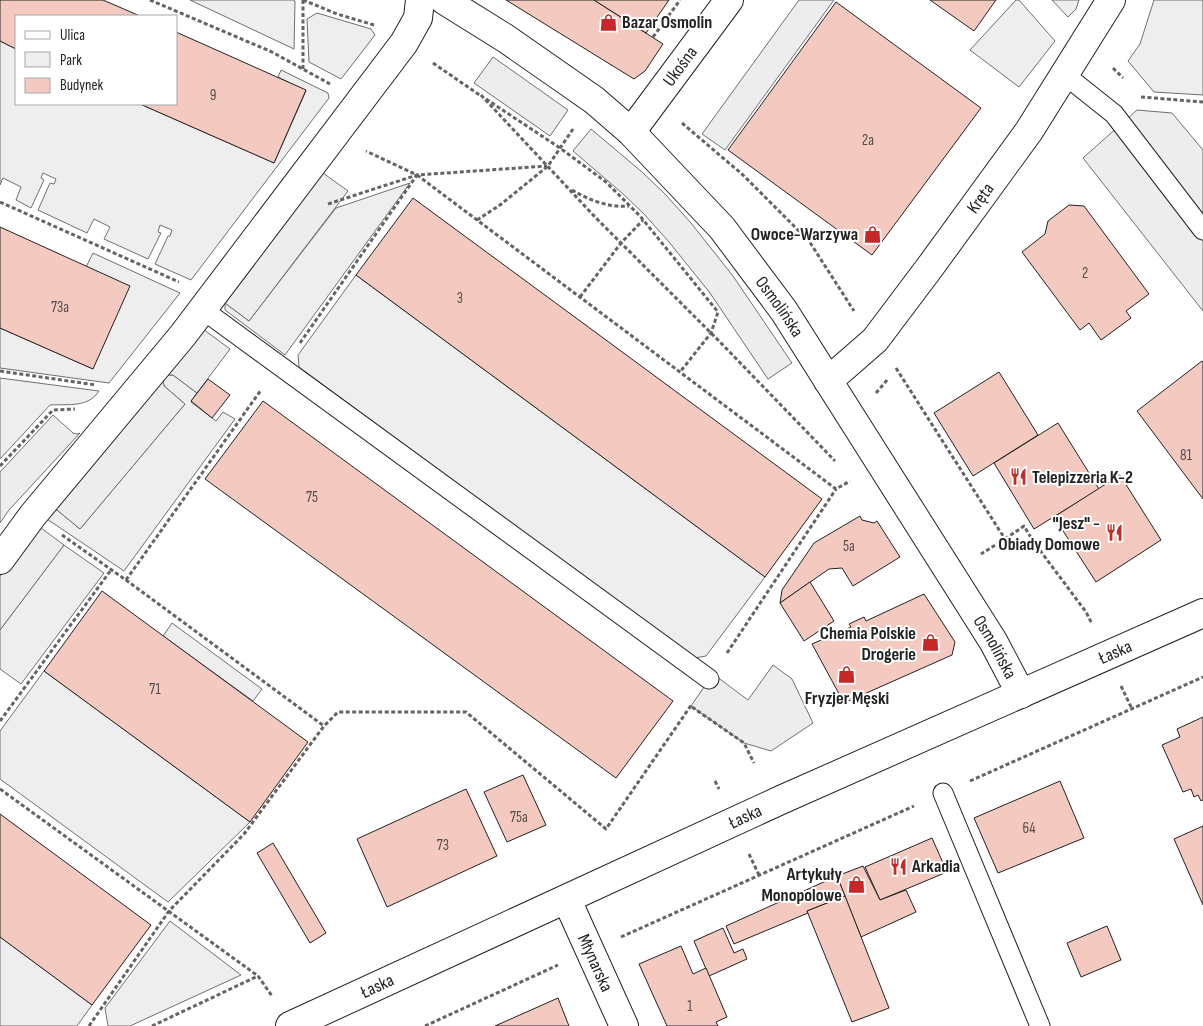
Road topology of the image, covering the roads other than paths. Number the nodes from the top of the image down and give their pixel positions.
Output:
1 (420, 0) edge
2 (444, 0) edge
3 (729, 0) edge
4 (1111, 0) edge
5 (1064, 75) junction
6 (631, 132) junction
7 (1203, 230) edge
8 (207, 303) junction
9 (828, 381) junction
10 (0, 560) edge
11 (1203, 613) edge
12 (709, 679) dead end
13 (1021, 694) junction
14 (943, 793) road end
15 (567, 900) junction
16 (291, 1026) edge
17 (624, 1026) edge
18 (1040, 1026) edge

1 - 8 street
2 - 6 street, Osmolińska
3 - 6 street, Ukośna
4 - 5 street, Kręta
5 - 7 lane
5 - 9 street, Kręta
6 - 9 street, Osmolińska
8 - 10 street
8 - 12 lane
9 - 13 street, Osmolińska
11 - 13 street, Łaska
13 - 15 street, Łaska
14 - 18 lane
15 - 16 street, Łaska
15 - 17 street, Młynarska

